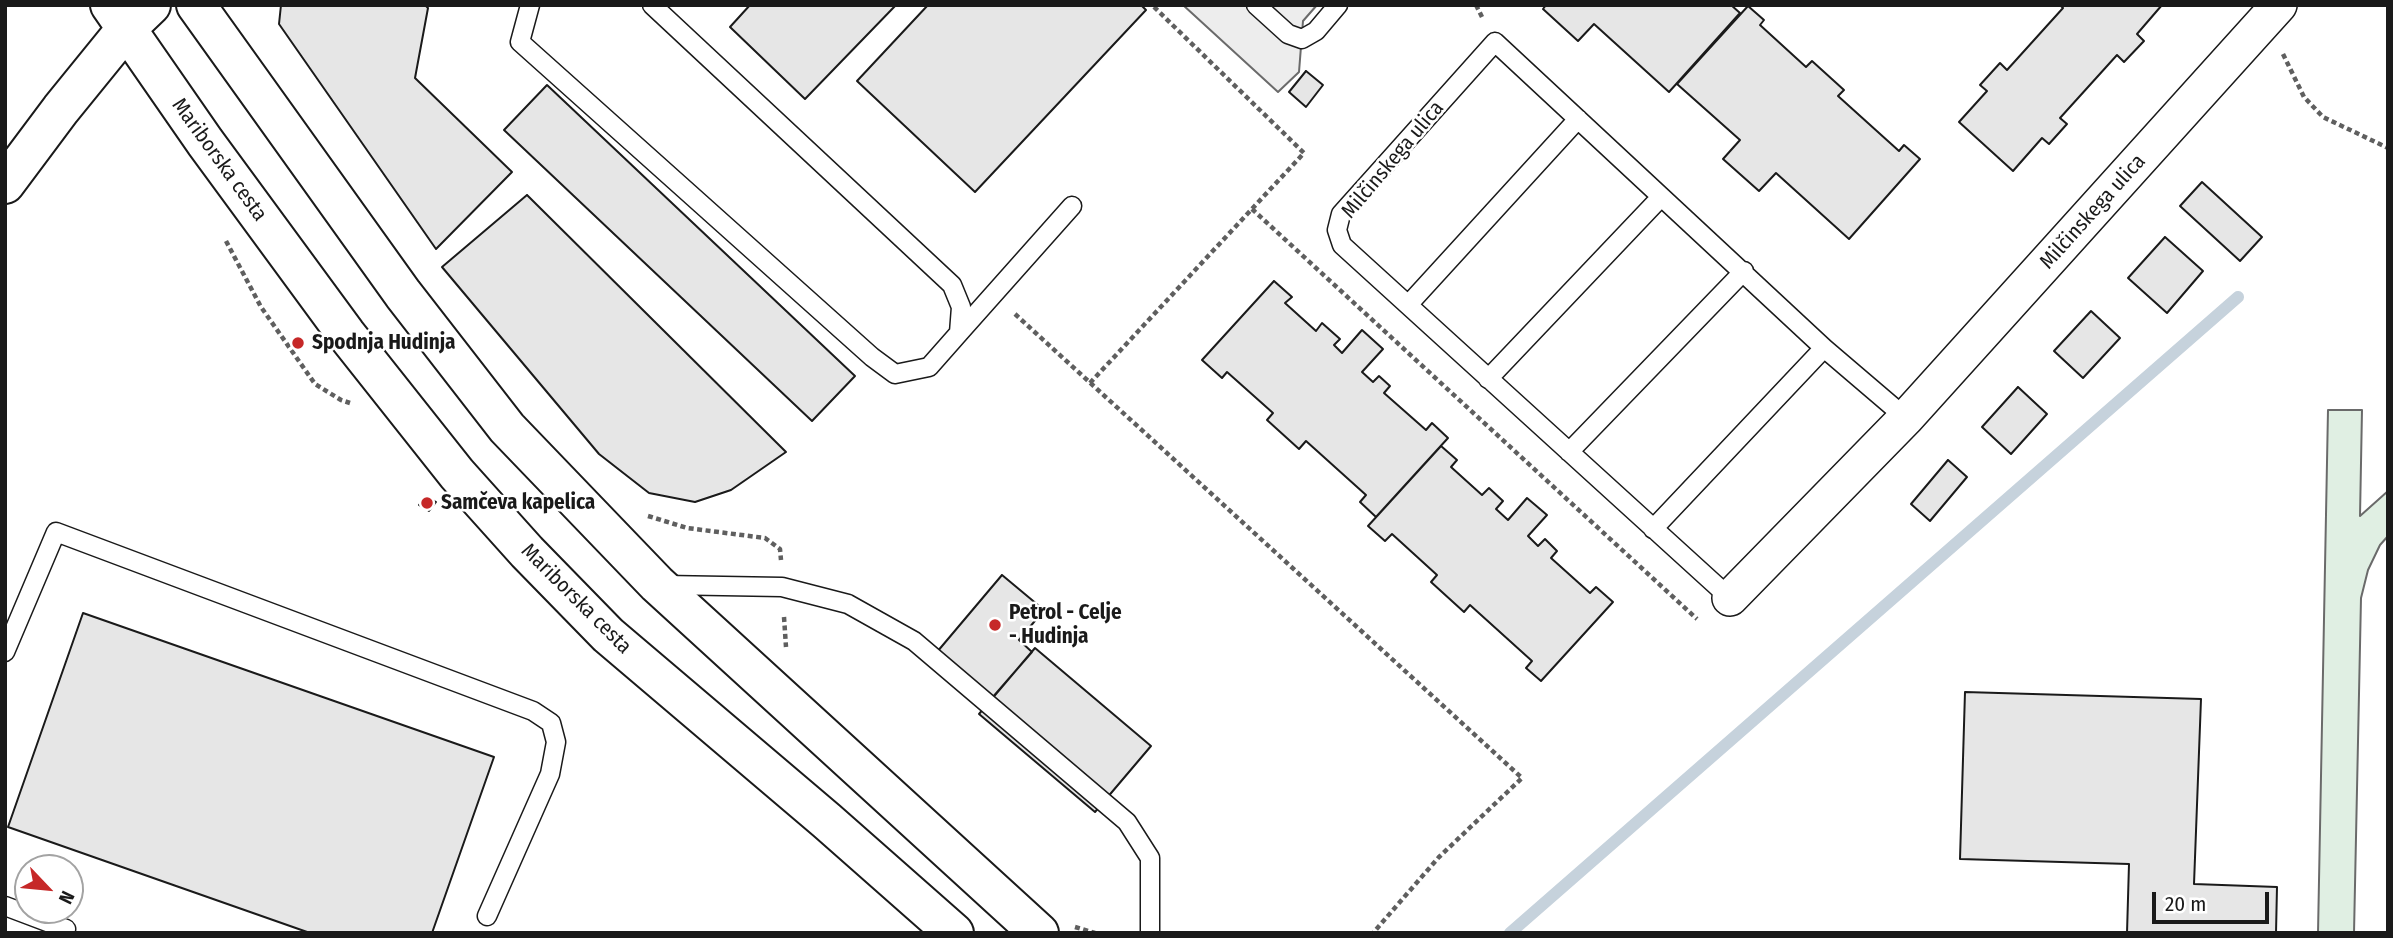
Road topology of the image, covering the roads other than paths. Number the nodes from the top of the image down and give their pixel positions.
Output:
1 (196, 5) edge
2 (530, 5) edge
3 (652, 5) edge
4 (1256, 5) edge
5 (1338, 5) edge
6 (2275, 11) edge
7 (129, 13) edge
8 (1578, 119) junction
9 (5, 184) edge
10 (1661, 197) junction
11 (1072, 206) dead end
12 (1744, 271) junction
13 (1408, 305) junction
14 (959, 333) junction
15 (1824, 348) junction
16 (1488, 379) junction
17 (1906, 418) junction
18 (1569, 453) junction
19 (1653, 529) junction
20 (657, 584) junction
21 (1730, 598) joint
22 (5, 652) edge
23 (5, 906) edge
24 (487, 916) dead end
25 (1052, 925) edge
26 (64, 933) edge
27 (954, 933) edge
28 (1150, 933) edge

1 - 20 main road
2 - 14 lane
3 - 14 lane
4 - 5 lane
6 - 17 street, Milčinskega ulica
7 - 9 main road
7 - 27 main road, Mariborska cesta
8 - 10 lane, Milčinskega ulica
8 - 13 lane
8 - 13 lane, Milčinskega ulica
10 - 12 lane, Milčinskega ulica
10 - 16 lane
11 - 14 lane
12 - 15 lane, Milčinskega ulica
12 - 18 lane
13 - 16 lane, Milčinskega ulica
15 - 17 lane, Milčinskega ulica
15 - 19 lane
16 - 18 lane, Milčinskega ulica
17 - 21 street, Milčinskega ulica
18 - 19 lane, Milčinskega ulica
19 - 21 lane, Milčinskega ulica
20 - 25 main road
20 - 28 lane
22 - 24 lane
23 - 26 lane

